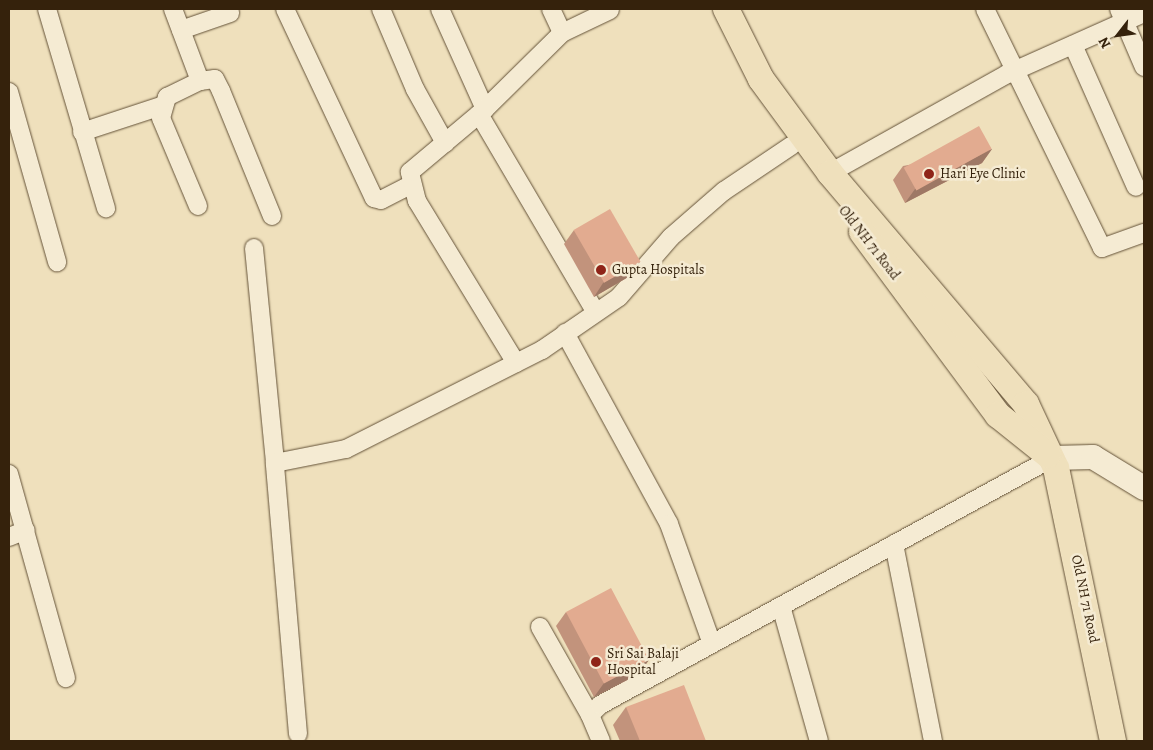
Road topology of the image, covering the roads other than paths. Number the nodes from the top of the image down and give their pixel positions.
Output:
1 (47, 9) edge
2 (173, 9) edge
3 (285, 9) edge
4 (381, 9) edge
5 (440, 9) edge
6 (551, 9) edge
7 (709, 9) edge
8 (726, 9) edge
9 (985, 9) edge
10 (610, 10) edge
11 (230, 13) dead end
12 (1144, 13) edge
13 (1122, 15) edge
14 (181, 30) junction
15 (562, 33) junction
16 (1073, 44) junction
17 (1144, 68) edge
18 (1012, 71) junction
19 (200, 82) junction
20 (10, 98) edge
21 (161, 106) junction
22 (482, 111) junction
23 (82, 132) junction
24 (445, 143) junction
25 (791, 146) junction
26 (830, 173) junction
27 (410, 185) junction
28 (1136, 188) dead end
29 (198, 206) dead end
30 (106, 208) dead end
31 (272, 216) dead end
32 (1144, 234) edge
33 (254, 248) dead end
34 (57, 262) dead end
35 (595, 311) junction
36 (565, 333) junction
37 (516, 363) junction
38 (1052, 458) junction
39 (276, 463) junction
40 (9, 474) edge
41 (1144, 488) edge
42 (26, 530) junction
43 (9, 537) edge
44 (894, 544) junction
45 (781, 606) junction
46 (540, 627) dead end
47 (712, 644) junction
48 (66, 678) dead end
49 (590, 715) junction
50 (298, 734) dead end
51 (601, 741) edge
52 (819, 741) edge
53 (933, 741) edge
54 (1113, 741) edge

1 - 23 street
2 - 14 street
3 - 27 street
4 - 24 street
5 - 22 street
6 - 15 street
7 - 25 main road, Old NH 71 Road
8 - 26 main road, Old NH 71 Road
9 - 18 street
10 - 15 street
11 - 14 street
12 - 13 street
13 - 16 street
13 - 17 street
14 - 19 street
15 - 22 street
16 - 18 street
16 - 28 street
18 - 26 street
18 - 32 street
19 - 21 street
19 - 31 street
20 - 34 street
21 - 23 street
21 - 29 street
22 - 24 street
22 - 35 street
23 - 30 street
24 - 27 street
25 - 35 street
25 - 38 main road, Old NH 71 Road
26 - 38 main road, Old NH 71 Road
27 - 37 street
33 - 39 street
35 - 36 street
36 - 37 street
36 - 47 street
37 - 39 street
38 - 41 main road
38 - 44 street
38 - 54 main road, Old NH 71 Road
39 - 50 street
40 - 42 street
42 - 43 street
42 - 48 street
44 - 45 street
44 - 53 street
45 - 47 street
45 - 52 street
46 - 49 street
47 - 49 street
49 - 51 street

